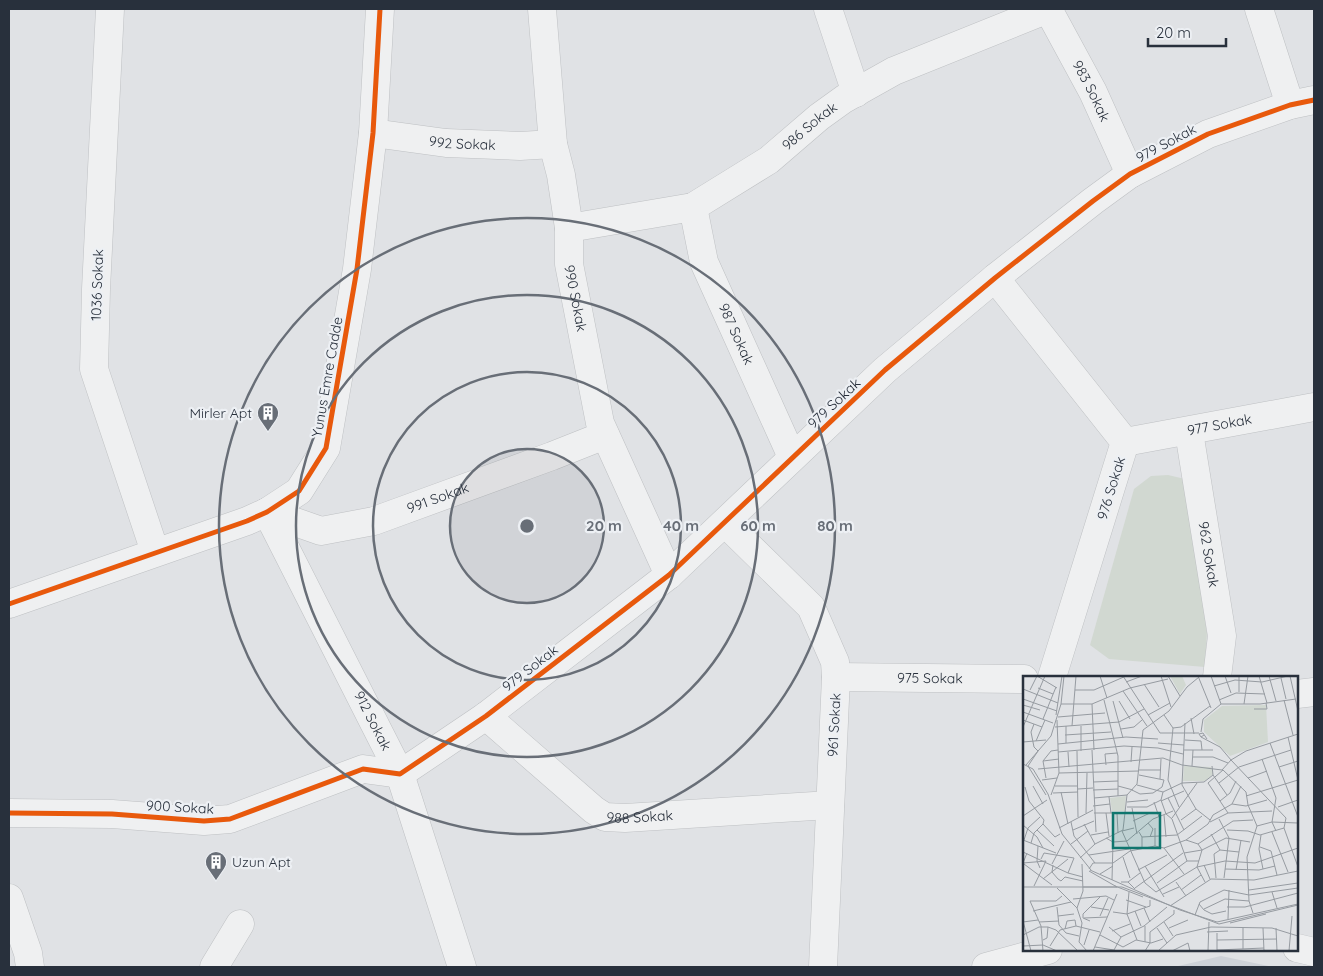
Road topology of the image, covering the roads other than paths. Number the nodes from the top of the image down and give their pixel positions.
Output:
1 (110, 9) edge
2 (380, 9) edge
3 (542, 9) edge
4 (828, 9) edge
5 (1048, 9) edge
6 (1259, 9) edge
7 (856, 92) junction
8 (1302, 103) edge
9 (373, 133) junction
10 (553, 144) junction
11 (1130, 174) junction
12 (693, 207) junction
13 (569, 228) junction
14 (995, 278) junction
15 (1314, 407) edge
16 (1189, 432) junction
17 (605, 435) junction
18 (1125, 442) junction
19 (792, 457) junction
20 (267, 512) junction
21 (725, 523) junction
22 (155, 552) junction
23 (669, 575) junction
24 (9, 604) edge
25 (1052, 676) edge
26 (1216, 676) edge
27 (836, 677) junction
28 (1023, 679) edge
29 (1314, 692) edge
30 (1298, 694) edge
31 (486, 716) junction
32 (400, 774) junction
33 (830, 805) junction
34 (9, 813) edge
35 (9, 898) edge
36 (240, 924) dead end
37 (1298, 948) edge
38 (1044, 951) edge
39 (1314, 952) edge
40 (30, 967) edge
41 (214, 967) edge
42 (462, 967) edge
43 (823, 967) edge
44 (986, 967) edge

1 - 22 street, 1036 Sokak
2 - 9 street, Yunus Emre Cadde
3 - 10 street, 990 Sokak
4 - 7 street
5 - 7 street, 986 Sokak
5 - 11 street, 983 Sokak
6 - 8 street
7 - 12 street, 986 Sokak
8 - 11 street, 979 Sokak
9 - 10 street, 992 Sokak
9 - 20 street, Yunus Emre Cadde
10 - 13 street, 990 Sokak
11 - 14 street, 979 Sokak
12 - 13 street, 986 Sokak
12 - 19 street, 987 Sokak
13 - 17 street, 990 Sokak
14 - 18 street, 976 Sokak
14 - 19 street, 979 Sokak
15 - 16 street, 977 Sokak
16 - 18 street, 977 Sokak
16 - 26 street, 962 Sokak
17 - 20 street, 991 Sokak
17 - 23 street, 990 Sokak
18 - 25 street, 976 Sokak
19 - 21 street, 979 Sokak
20 - 22 street, Yunus Emre Cadde
20 - 32 street, 912 Sokak
21 - 23 street, 979 Sokak
21 - 27 street, 961 Sokak
22 - 24 street, Yunus Emre Cadde
23 - 31 street, 979 Sokak
27 - 28 street, 975 Sokak
27 - 33 street, 961 Sokak
29 - 30 street
31 - 32 street, 979 Sokak
31 - 33 street, 988 Sokak
32 - 34 street, 900 Sokak
32 - 42 street, 912 Sokak
33 - 43 street, 961 Sokak
35 - 40 street
36 - 41 street
37 - 39 street
38 - 44 street

